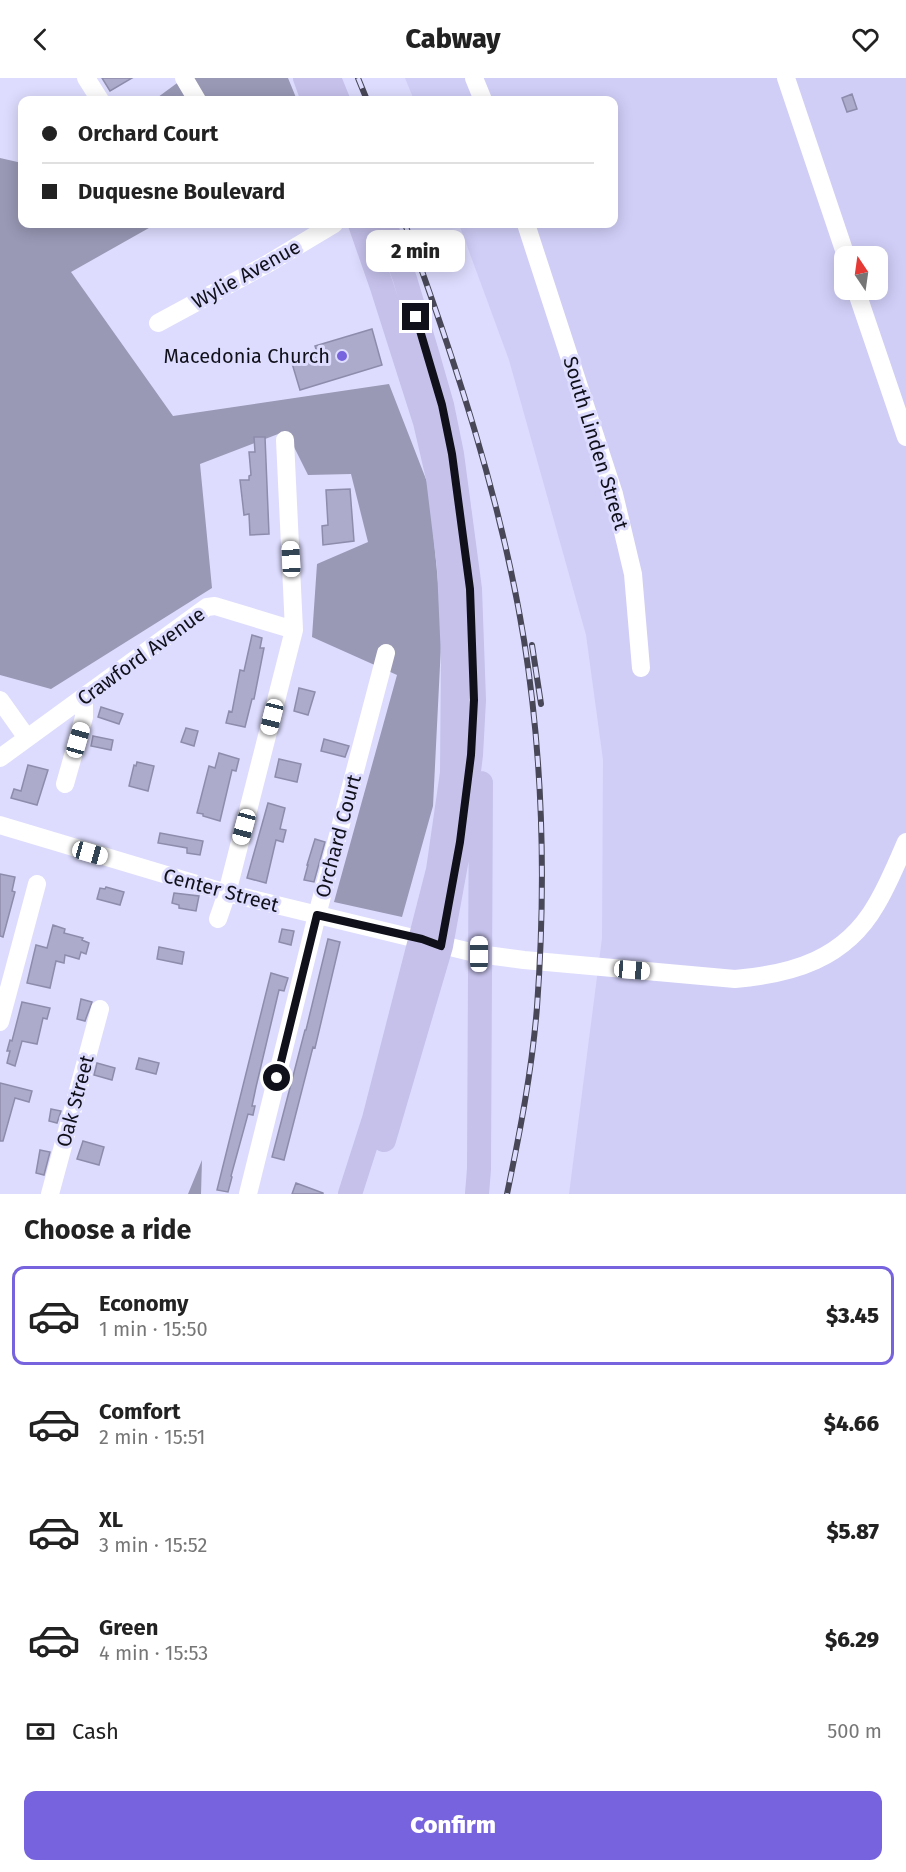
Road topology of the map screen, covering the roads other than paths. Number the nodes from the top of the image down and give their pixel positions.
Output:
1 (86, 78) edge
2 (184, 78) edge
3 (305, 78) edge
4 (329, 78) edge
5 (474, 78) edge
6 (786, 78) edge
7 (97, 96) edge
8 (195, 96) edge
9 (312, 96) edge
10 (336, 96) edge
11 (481, 96) edge
12 (327, 228) edge
13 (361, 228) edge
14 (386, 228) edge
15 (527, 228) edge
16 (843, 246) edge
17 (859, 300) edge
18 (158, 323) dead end
19 (906, 437) edge
20 (285, 440) dead end
21 (470, 589) junction
22 (294, 630) junction
23 (386, 653) dead end
24 (641, 668) dead end
25 (84, 697) junction
26 (0, 700) edge
27 (27, 738) junction
28 (0, 758) edge
29 (65, 784) dead end
30 (0, 825) edge
31 (906, 842) edge
32 (38, 884) dead end
33 (227, 892) junction
34 (317, 915) junction
35 (218, 919) dead end
36 (431, 942) junction
37 (479, 954) junction
38 (100, 1009) dead end
39 (0, 1022) edge
40 (479, 1169) junction
41 (50, 1194) edge
42 (248, 1194) edge
43 (350, 1194) edge
44 (367, 1194) edge
45 (472, 1194) edge
46 (477, 1194) edge

1 - 7 street
2 - 8 street
3 - 9 main road
4 - 10 main road
5 - 11 street
6 - 16 street
12 - 18 street, Wylie Avenue
13 - 36 main road
14 - 21 main road
15 - 24 street, South Linden Street
17 - 19 street
20 - 22 street
21 - 36 main road
21 - 37 main road
22 - 25 street, Crawford Avenue
22 - 33 street
23 - 34 street, Orchard Court
25 - 27 street, Crawford Avenue
25 - 29 street
26 - 27 street
27 - 28 street, Crawford Avenue
30 - 33 street, Center Street
31 - 37 street
32 - 39 street
33 - 34 street, Center Street
33 - 35 street
34 - 36 street, Center Street
34 - 42 street, Orchard Court
36 - 37 street, Center Street
36 - 43 main road
36 - 44 main road
37 - 40 main road
38 - 41 street, Oak Street
40 - 45 main road
40 - 46 main road

